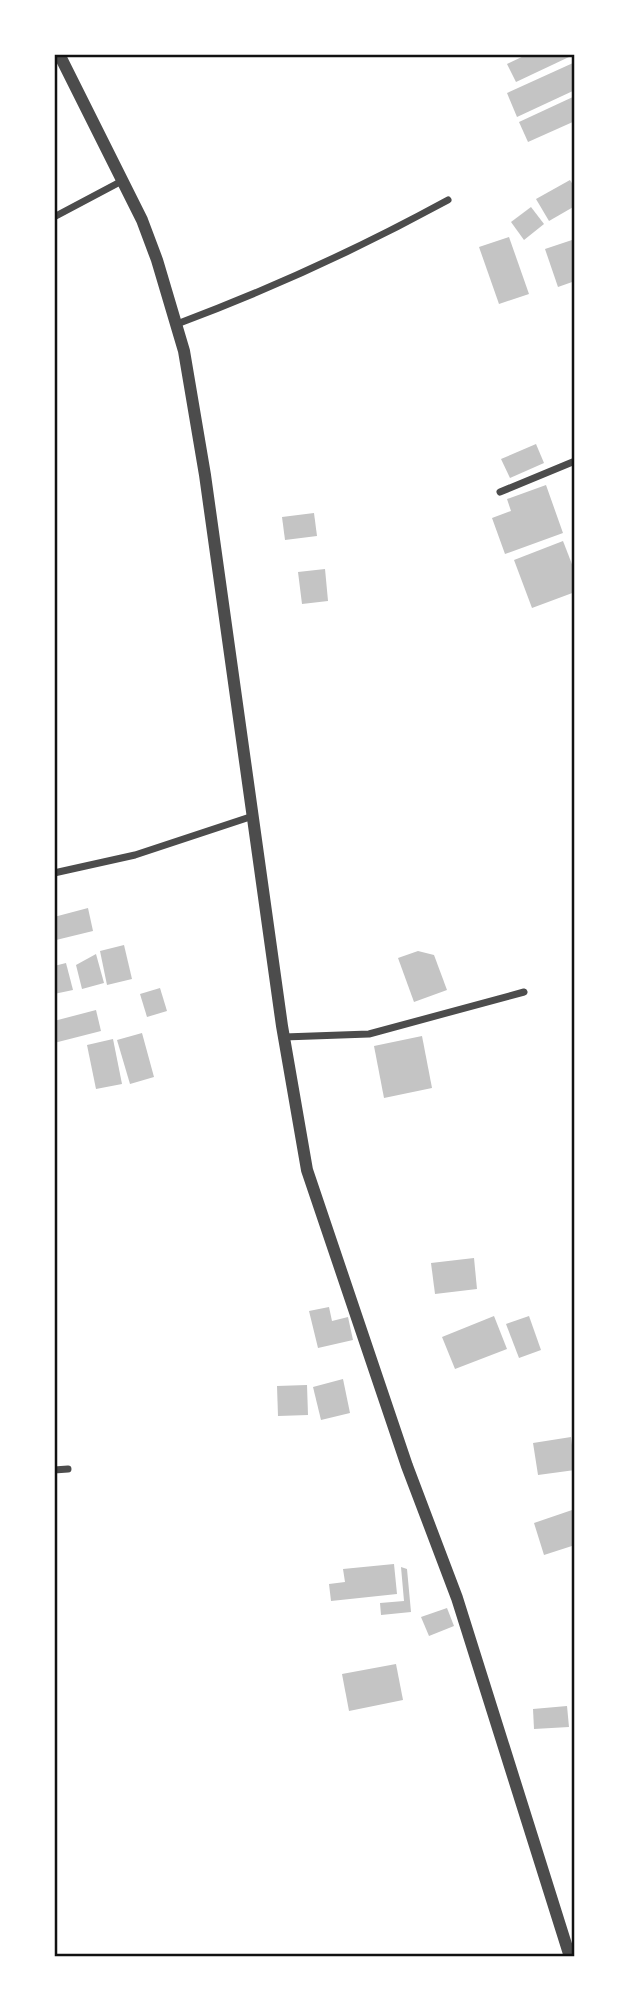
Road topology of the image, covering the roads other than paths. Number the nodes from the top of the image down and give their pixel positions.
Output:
1 (59, 54) edge
2 (120, 181) junction
3 (448, 200) dead end
4 (54, 217) edge
5 (177, 324) junction
6 (575, 461) edge
7 (500, 492) dead end
8 (253, 816) junction
9 (54, 873) edge
10 (524, 992) dead end
11 (284, 1037) junction
12 (68, 1469) dead end
13 (54, 1470) edge
14 (570, 1957) edge

1 - 2 street
2 - 4 street
2 - 5 street
3 - 5 street
5 - 8 street
6 - 7 street
8 - 9 street
8 - 11 street
10 - 11 street
11 - 14 street
12 - 13 street

